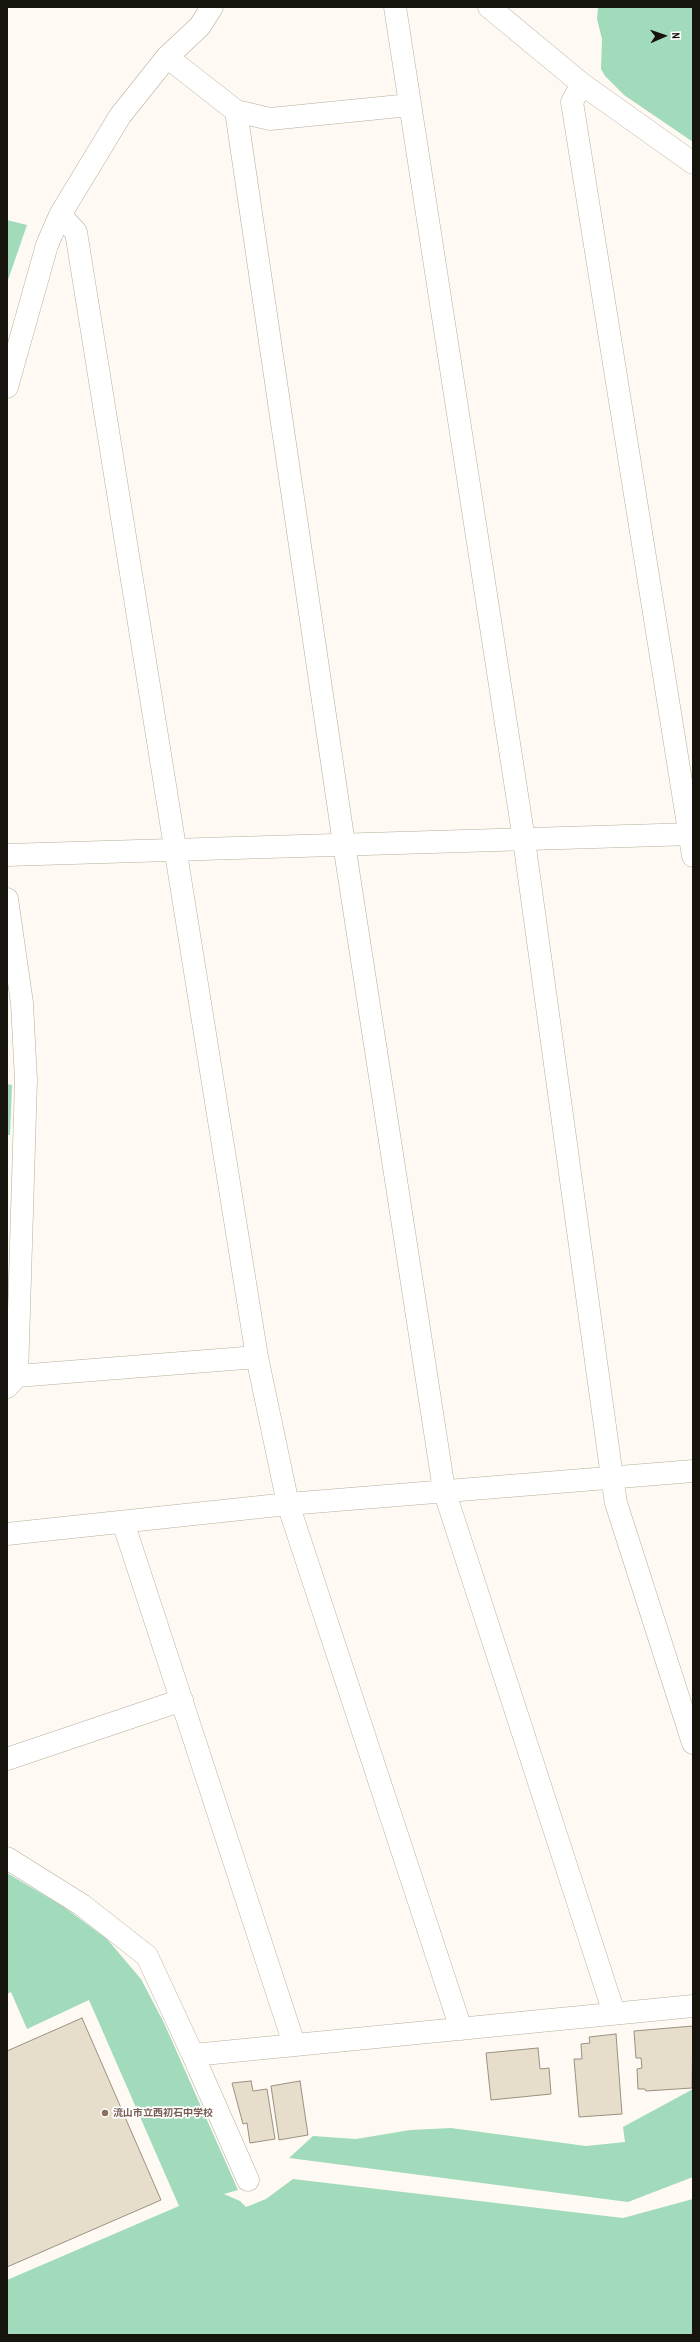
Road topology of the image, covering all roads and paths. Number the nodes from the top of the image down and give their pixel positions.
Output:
1 (212, 7) edge
2 (395, 7) edge
3 (489, 7) edge
4 (167, 57) junction
5 (582, 84) junction
6 (410, 105) junction
7 (236, 111) junction
8 (693, 163) edge
9 (60, 216) junction
10 (7, 387) edge
11 (692, 834) edge
12 (524, 840) junction
13 (344, 844) junction
14 (174, 851) junction
15 (7, 855) edge
16 (693, 856) edge
17 (7, 898) edge
18 (257, 1357) junction
19 (12, 1382) edge
20 (693, 1471) edge
21 (612, 1477) junction
22 (444, 1490) junction
23 (288, 1504) junction
24 (123, 1522) junction
25 (7, 1534) edge
26 (182, 1700) junction
27 (693, 1743) edge
28 (7, 1759) edge
29 (7, 1858) edge
30 (693, 2006) edge
31 (614, 2013) junction
32 (461, 2029) junction
33 (294, 2044) junction
34 (193, 2055) junction
35 (248, 2180) dead end

1 - 4 street
2 - 6 street
3 - 5 street
4 - 7 street
4 - 9 street
5 - 8 street
5 - 11 street
6 - 7 street
6 - 12 street
7 - 13 street
9 - 10 street
9 - 14 street
11 - 12 street
11 - 16 street
12 - 13 street
12 - 21 street
13 - 14 street
13 - 22 street
14 - 15 street
14 - 18 street
17 - 19 street
18 - 19 street
18 - 23 street
20 - 21 street
21 - 22 street
21 - 27 street
22 - 23 street
22 - 31 street
23 - 24 street
23 - 32 street
24 - 25 street
24 - 26 street
26 - 28 street
26 - 33 street
29 - 34 street
30 - 31 street
31 - 32 street
32 - 33 street
33 - 34 street
34 - 35 street

